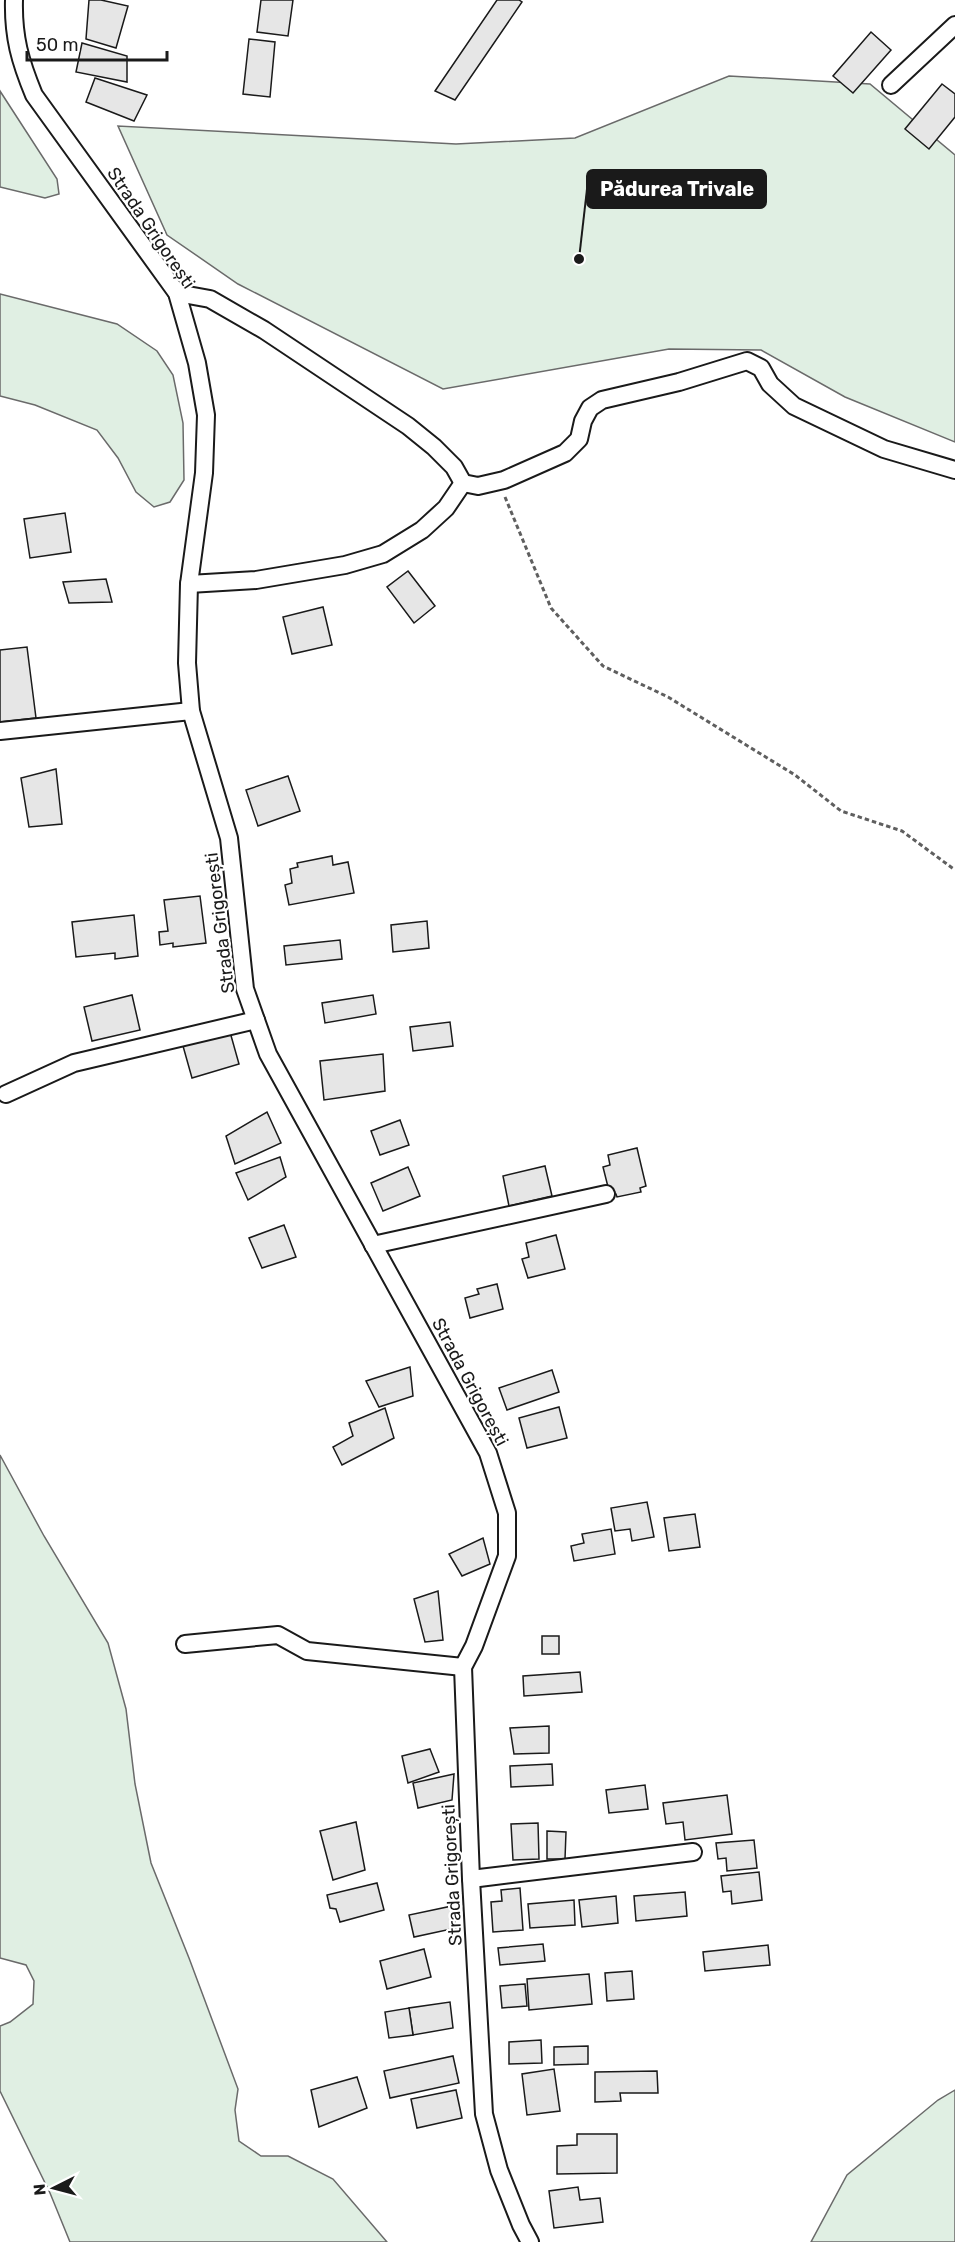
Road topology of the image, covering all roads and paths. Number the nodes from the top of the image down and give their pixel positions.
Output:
1 (14, 0) edge
2 (955, 25) edge
3 (891, 85) dead end
4 (177, 293) junction
5 (955, 470) edge
6 (499, 481) junction
7 (463, 483) junction
8 (189, 584) junction
9 (191, 711) junction
10 (0, 730) edge
11 (955, 870) edge
12 (256, 1020) junction
13 (6, 1094) dead end
14 (606, 1194) dead end
15 (374, 1245) junction
16 (185, 1644) dead end
17 (463, 1667) junction
18 (693, 1852) dead end
19 (471, 1879) junction
20 (531, 2242) edge

1 - 4 street, Strada Grigorești
2 - 3 street
4 - 7 street
4 - 8 street, Strada Grigorești
5 - 6 street
6 - 7 street
6 - 11 path
7 - 8 street
8 - 9 street, Strada Grigorești
9 - 10 street
9 - 12 street, Strada Grigorești
12 - 13 street
12 - 15 street, Strada Grigorești
14 - 15 street
15 - 17 street, Strada Grigorești
16 - 17 street
17 - 19 street, Strada Grigorești
18 - 19 street
19 - 20 street, Strada Grigorești

